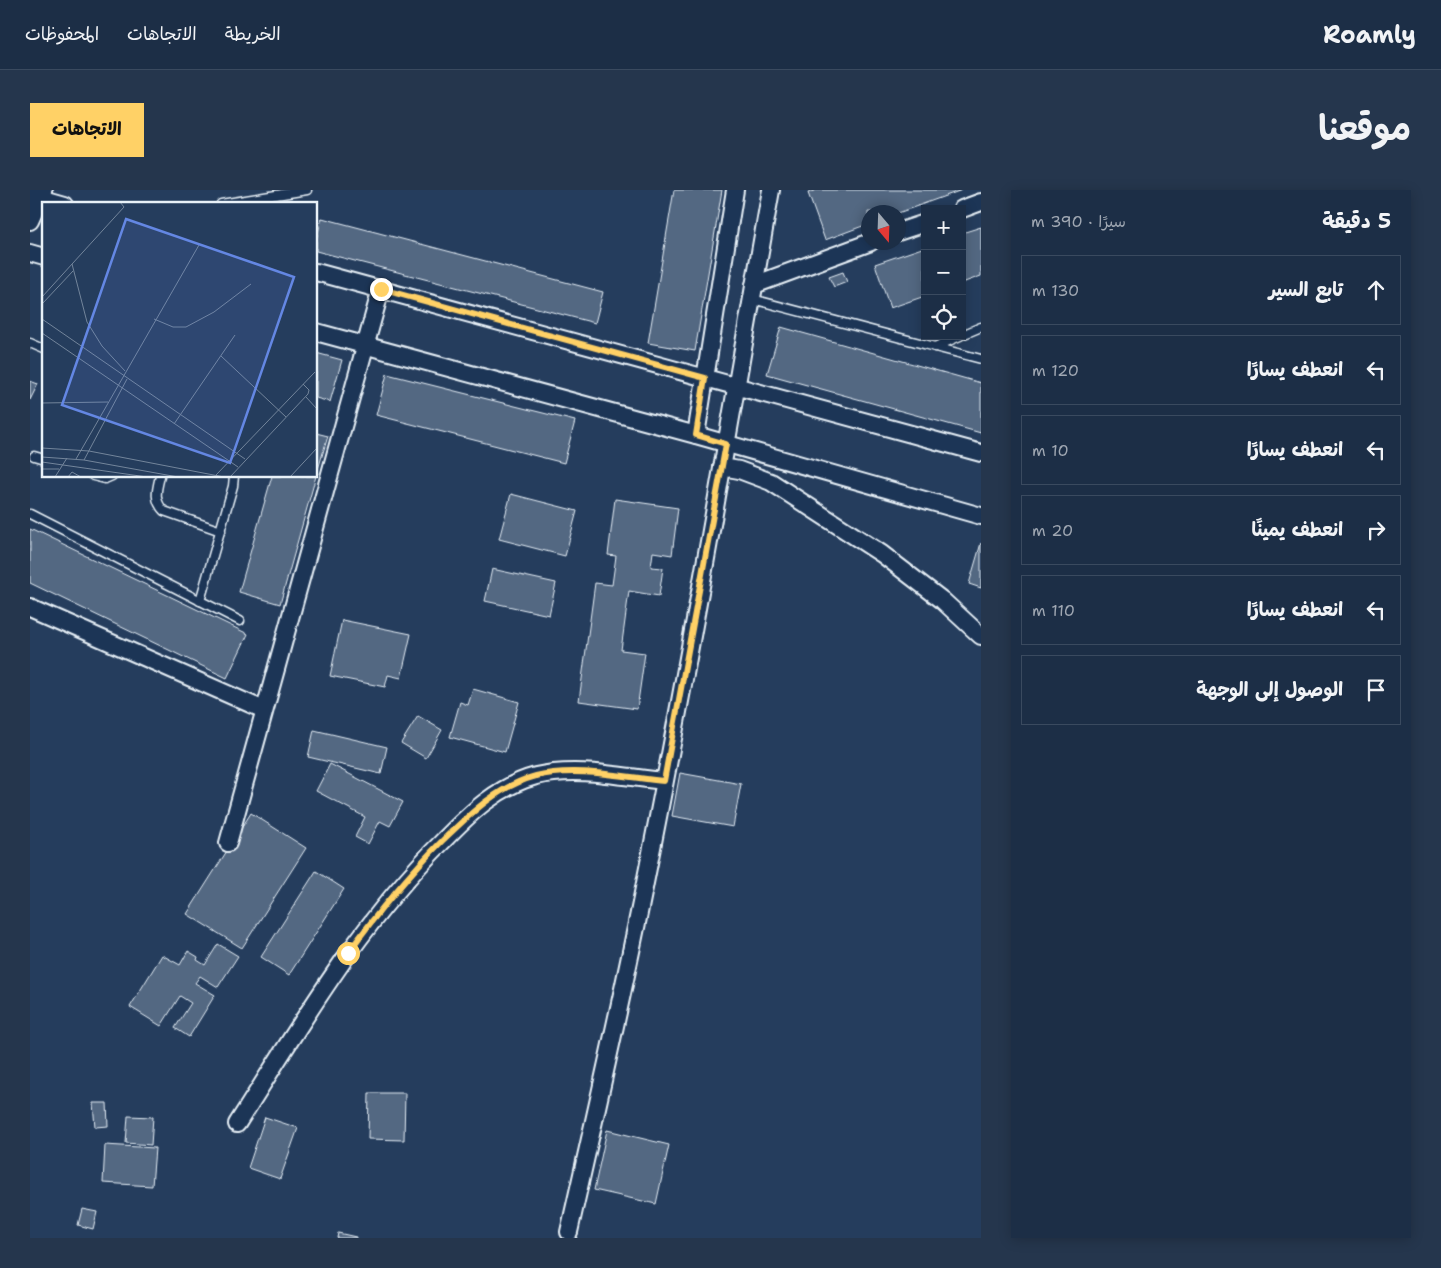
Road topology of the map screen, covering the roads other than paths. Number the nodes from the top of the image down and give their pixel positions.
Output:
1 (307, 190) edge
2 (735, 190) edge
3 (771, 190) edge
4 (38, 194) edge
5 (60, 202) edge
6 (233, 202) edge
7 (981, 202) edge
8 (966, 208) edge
9 (30, 221) edge
10 (921, 224) edge
11 (906, 229) edge
12 (861, 246) edge
13 (318, 273) edge
14 (381, 289) junction
15 (753, 292) junction
16 (981, 327) edge
17 (318, 333) edge
18 (966, 334) edge
19 (952, 340) edge
20 (30, 343) edge
21 (365, 346) junction
22 (935, 347) junction
23 (42, 349) edge
24 (981, 359) edge
25 (705, 378) junction
26 (738, 386) junction
27 (696, 435) junction
28 (726, 444) junction
29 (981, 453) edge
30 (34, 456) dead end
31 (42, 458) edge
32 (722, 467) junction
33 (160, 478) edge
34 (234, 478) edge
35 (30, 514) edge
36 (981, 516) edge
37 (221, 531) junction
38 (200, 601) junction
39 (30, 607) edge
40 (240, 621) dead end
41 (981, 636) edge
42 (264, 710) junction
43 (664, 781) junction
44 (228, 843) dead end
45 (237, 1124) dead end
46 (568, 1232) dead end

1 - 6 lane
2 - 25 street
3 - 15 street
4 - 5 street
4 - 9 street
7 - 8 street
10 - 11 street
12 - 15 street
13 - 14 street
14 - 21 street
14 - 25 street
15 - 22 lane
15 - 26 street
16 - 18 lane
17 - 21 street
19 - 22 lane
20 - 23 lane
21 - 27 street
21 - 42 street
22 - 24 lane
25 - 26 street
25 - 27 street
26 - 28 street
26 - 29 street
27 - 28 street
28 - 32 street
28 - 36 street
30 - 31 lane
32 - 41 street
32 - 43 street
33 - 37 lane
34 - 37 lane
35 - 38 lane
37 - 38 lane
38 - 40 lane
39 - 42 street
42 - 44 street
43 - 45 street
43 - 46 street

